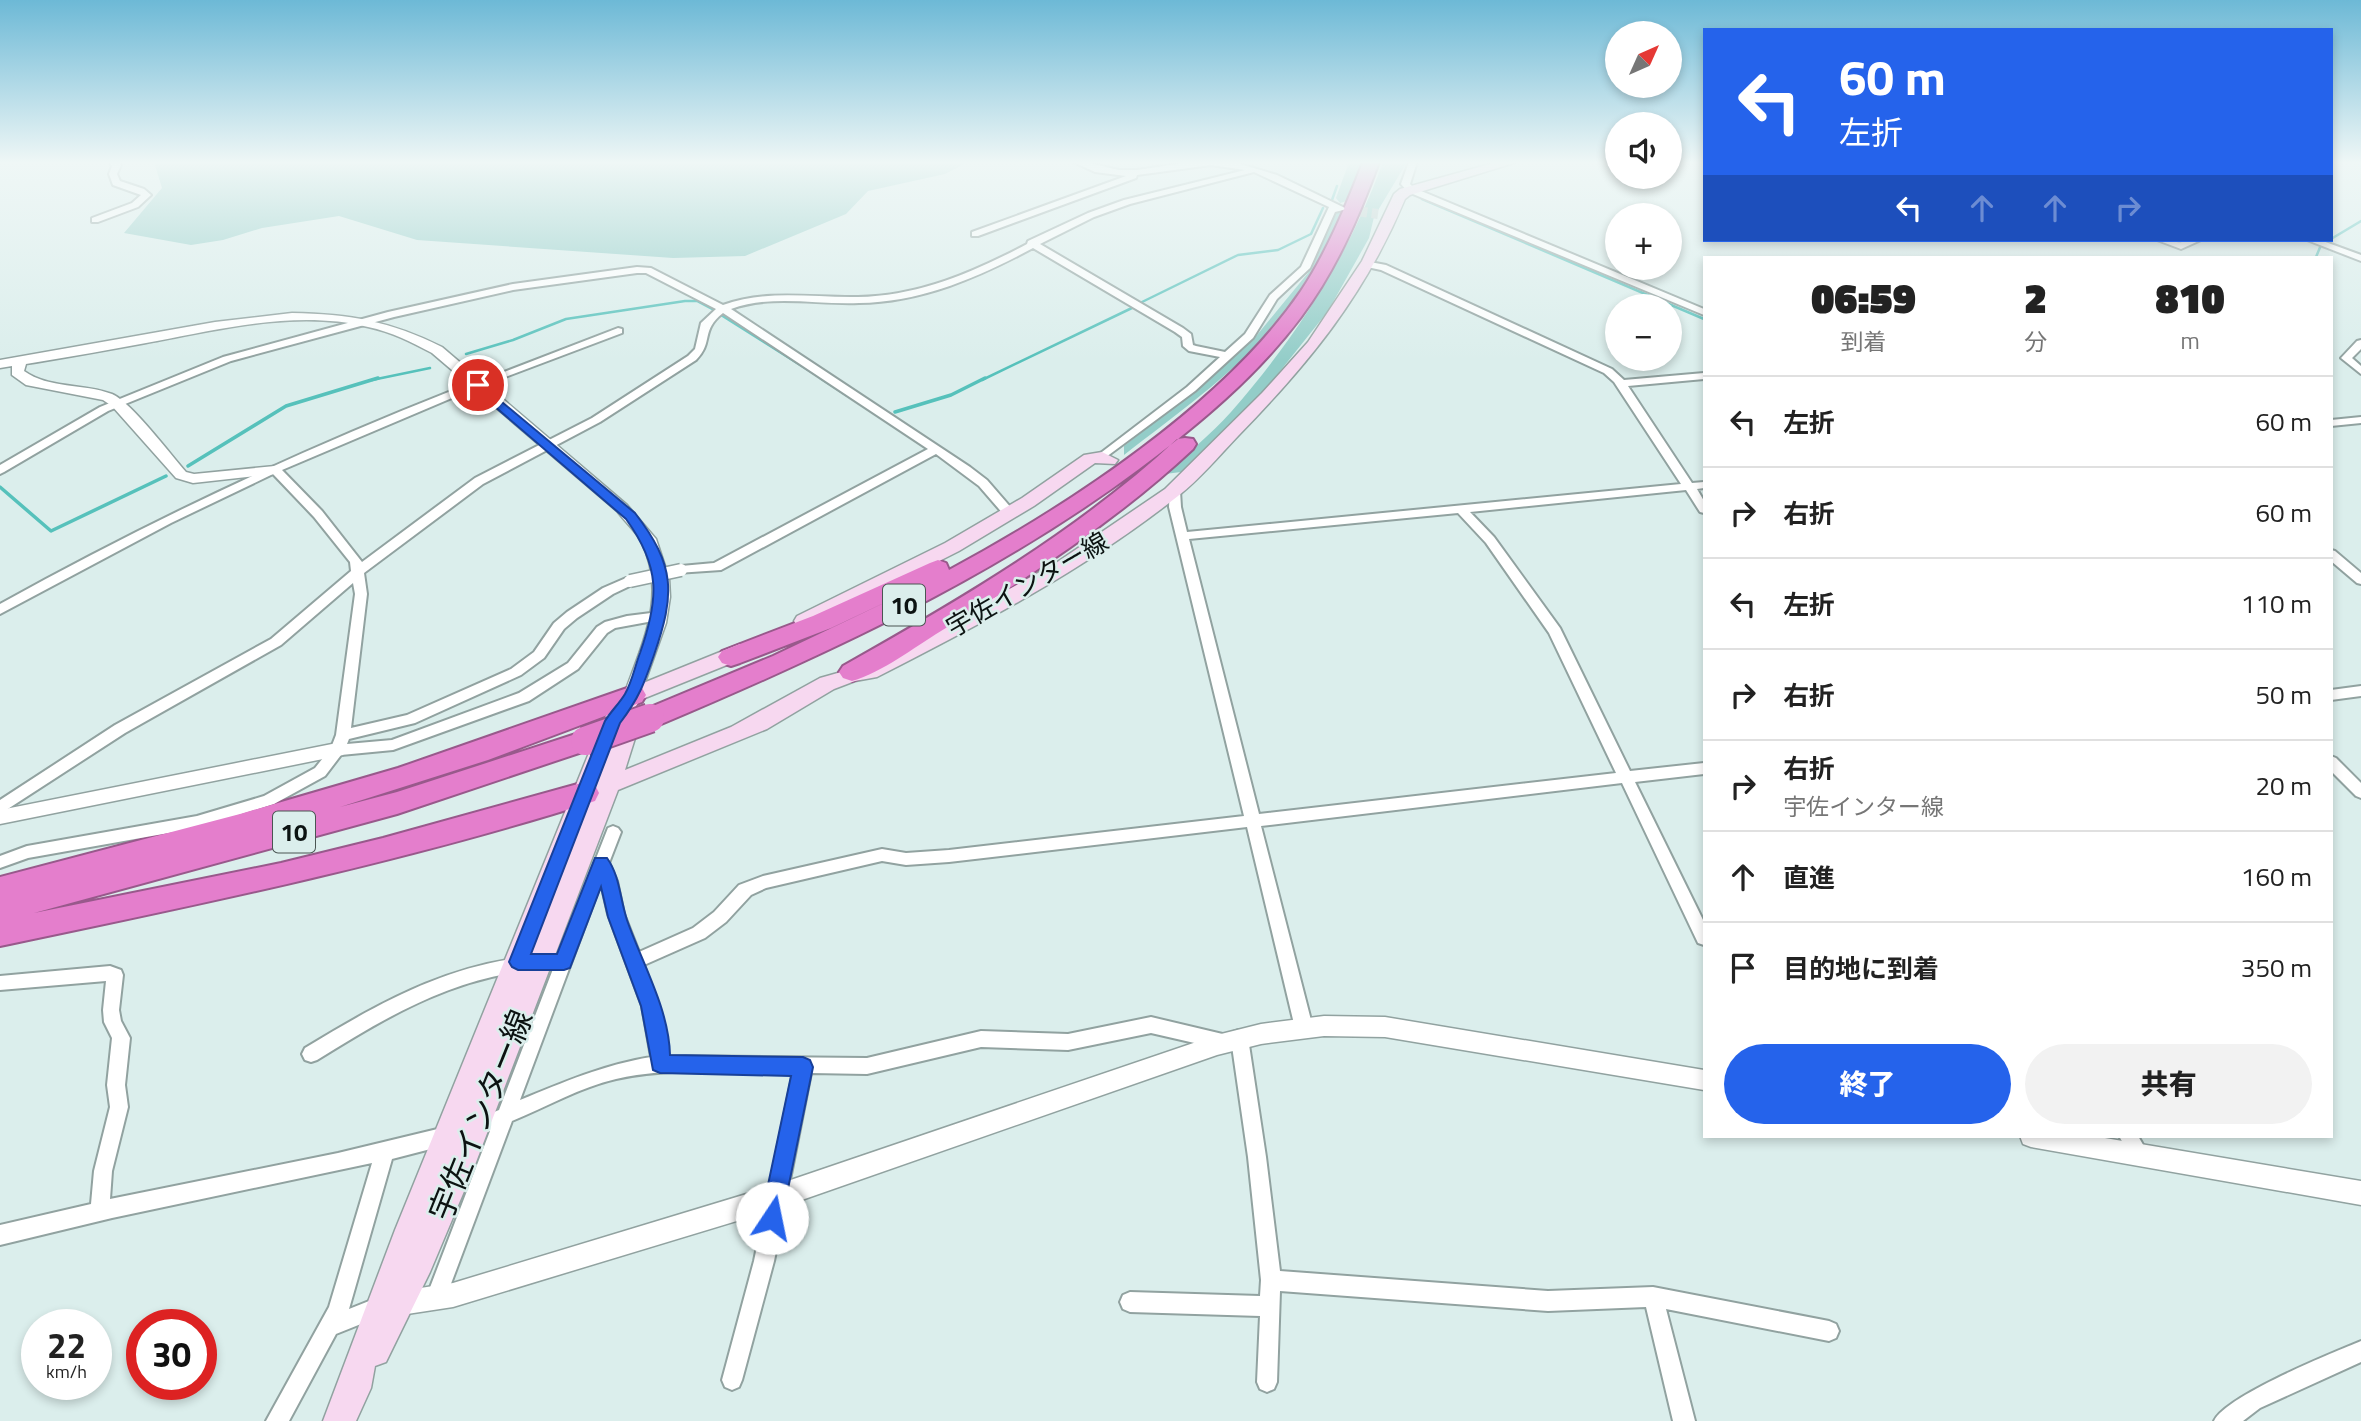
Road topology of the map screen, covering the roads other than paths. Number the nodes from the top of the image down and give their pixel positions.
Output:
1 (990, 228) edge
2 (1064, 228) edge
3 (1323, 228) edge
4 (1345, 228) edge
5 (1381, 228) edge
6 (1503, 228) edge
7 (975, 234) dead end
8 (2168, 242) edge
9 (2191, 242) edge
10 (2317, 242) edge
11 (1031, 243) junction
12 (2361, 258) edge
13 (1327, 263) junction
14 (1370, 265) junction
15 (724, 309) junction
16 (1703, 312) edge
17 (363, 322) junction
18 (618, 331) dead end
19 (2361, 343) edge
20 (1229, 356) junction
21 (20, 362) junction
22 (0, 364) edge
23 (2361, 371) edge
24 (1703, 376) edge
25 (1620, 384) junction
26 (117, 403) junction
27 (2361, 419) edge
28 (2333, 423) edge
29 (548, 444) junction
30 (937, 449) junction
31 (1106, 459) joint
32 (1140, 459) junction
33 (0, 470) edge
34 (275, 470) junction
35 (1155, 483) dead end
36 (1703, 485) edge
37 (1689, 486) junction
38 (1174, 491) junction
39 (1703, 507) edge
40 (1461, 509) junction
41 (1009, 513) junction
42 (1184, 536) junction
43 (2333, 556) edge
44 (359, 571) junction
45 (2361, 580) edge
46 (0, 610) edge
47 (659, 616) junction
48 (730, 657) junction
49 (852, 672) junction
50 (2361, 691) edge
51 (633, 695) junction
52 (2333, 695) edge
53 (340, 743) junction
54 (2333, 764) edge
55 (1703, 768) edge
56 (1626, 777) junction
57 (597, 789) junction
58 (2361, 792) edge
59 (0, 807) edge
60 (0, 817) edge
61 (1254, 821) junction
62 (613, 832) dead end
63 (0, 862) edge
64 (601, 863) junction
65 (0, 889) edge
66 (0, 910) edge
67 (0, 933) edge
68 (1703, 936) edge
69 (541, 962) junction
70 (635, 962) junction
71 (0, 983) edge
72 (1304, 1028) junction
73 (1232, 1040) junction
74 (311, 1054) dead end
75 (660, 1064) junction
76 (803, 1067) junction
77 (1703, 1080) edge
78 (506, 1114) junction
79 (476, 1128) junction
80 (447, 1136) junction
81 (2054, 1138) edge
82 (2134, 1145) edge
83 (384, 1154) junction
84 (2361, 1193) edge
85 (776, 1197) junction
86 (100, 1210) junction
87 (0, 1235) edge
88 (1271, 1280) junction
89 (1653, 1297) junction
90 (436, 1298) junction
91 (1130, 1302) dead end
92 (391, 1304) junction
93 (1270, 1306) junction
94 (331, 1326) junction
95 (1829, 1331) dead end
96 (2361, 1351) edge
97 (732, 1380) dead end
98 (1267, 1382) dead end
99 (344, 1410) edge
100 (277, 1421) edge
101 (1684, 1421) edge
102 (2225, 1421) edge

1 - 7 street
2 - 11 street
3 - 20 street
4 - 13 highway, 10
5 - 14 main road, 宇佐インター線
6 - 16 street
8 - 9 street
10 - 12 street
11 - 15 street
11 - 20 street
13 - 32 highway, 10
13 - 49 highway
14 - 25 street
14 - 38 main road, 宇佐インター線
15 - 17 street
15 - 29 street
15 - 30 street
17 - 21 street
17 - 26 street
17 - 29 street
18 - 34 street, bridge
19 - 23 street
20 - 31 street
21 - 22 street
21 - 26 street
24 - 25 street
25 - 37 street
26 - 33 street
26 - 34 street
27 - 28 street
29 - 44 street
29 - 47 street
30 - 41 street
30 - 53 street, bridge
31 - 41 main road
32 - 48 highway
32 - 66 highway, 10, bridge
34 - 44 street
34 - 46 street
35 - 38 main road
36 - 37 street
37 - 39 street
37 - 40 street
38 - 42 street
38 - 49 main road, 宇佐インター線
40 - 42 street
40 - 56 street
41 - 48 main road
42 - 61 street
43 - 45 street
44 - 53 street
44 - 59 street
47 - 51 street
47 - 53 street
48 - 51 main road
49 - 57 main road, 宇佐インター線
50 - 52 street
51 - 57 main road, 宇佐インター線
51 - 65 highway
53 - 60 street
53 - 63 street
54 - 58 street
55 - 56 street
56 - 61 street
56 - 68 street
57 - 67 highway
57 - 69 main road, 宇佐インター線
61 - 70 street
61 - 72 street
62 - 64 street
64 - 69 street
64 - 70 street
69 - 74 street
69 - 78 street
69 - 79 main road, 宇佐インター線
69 - 80 main road, 宇佐インター線
70 - 75 street
71 - 86 street
72 - 73 street
72 - 77 street
73 - 76 street
73 - 85 street
73 - 88 street
75 - 76 street
75 - 78 street
76 - 85 street
78 - 79 street
78 - 90 street
79 - 80 street
79 - 92 main road, 宇佐インター線
80 - 83 street
80 - 92 main road, 宇佐インター線
81 - 82 street
82 - 84 street
83 - 86 street
83 - 94 street
85 - 90 street
85 - 97 street
86 - 87 street
88 - 89 street
88 - 93 street
89 - 95 street
89 - 101 street
90 - 92 street
91 - 93 street
92 - 94 street
92 - 99 main road, 宇佐インター線
93 - 98 street
94 - 100 street
96 - 102 street

